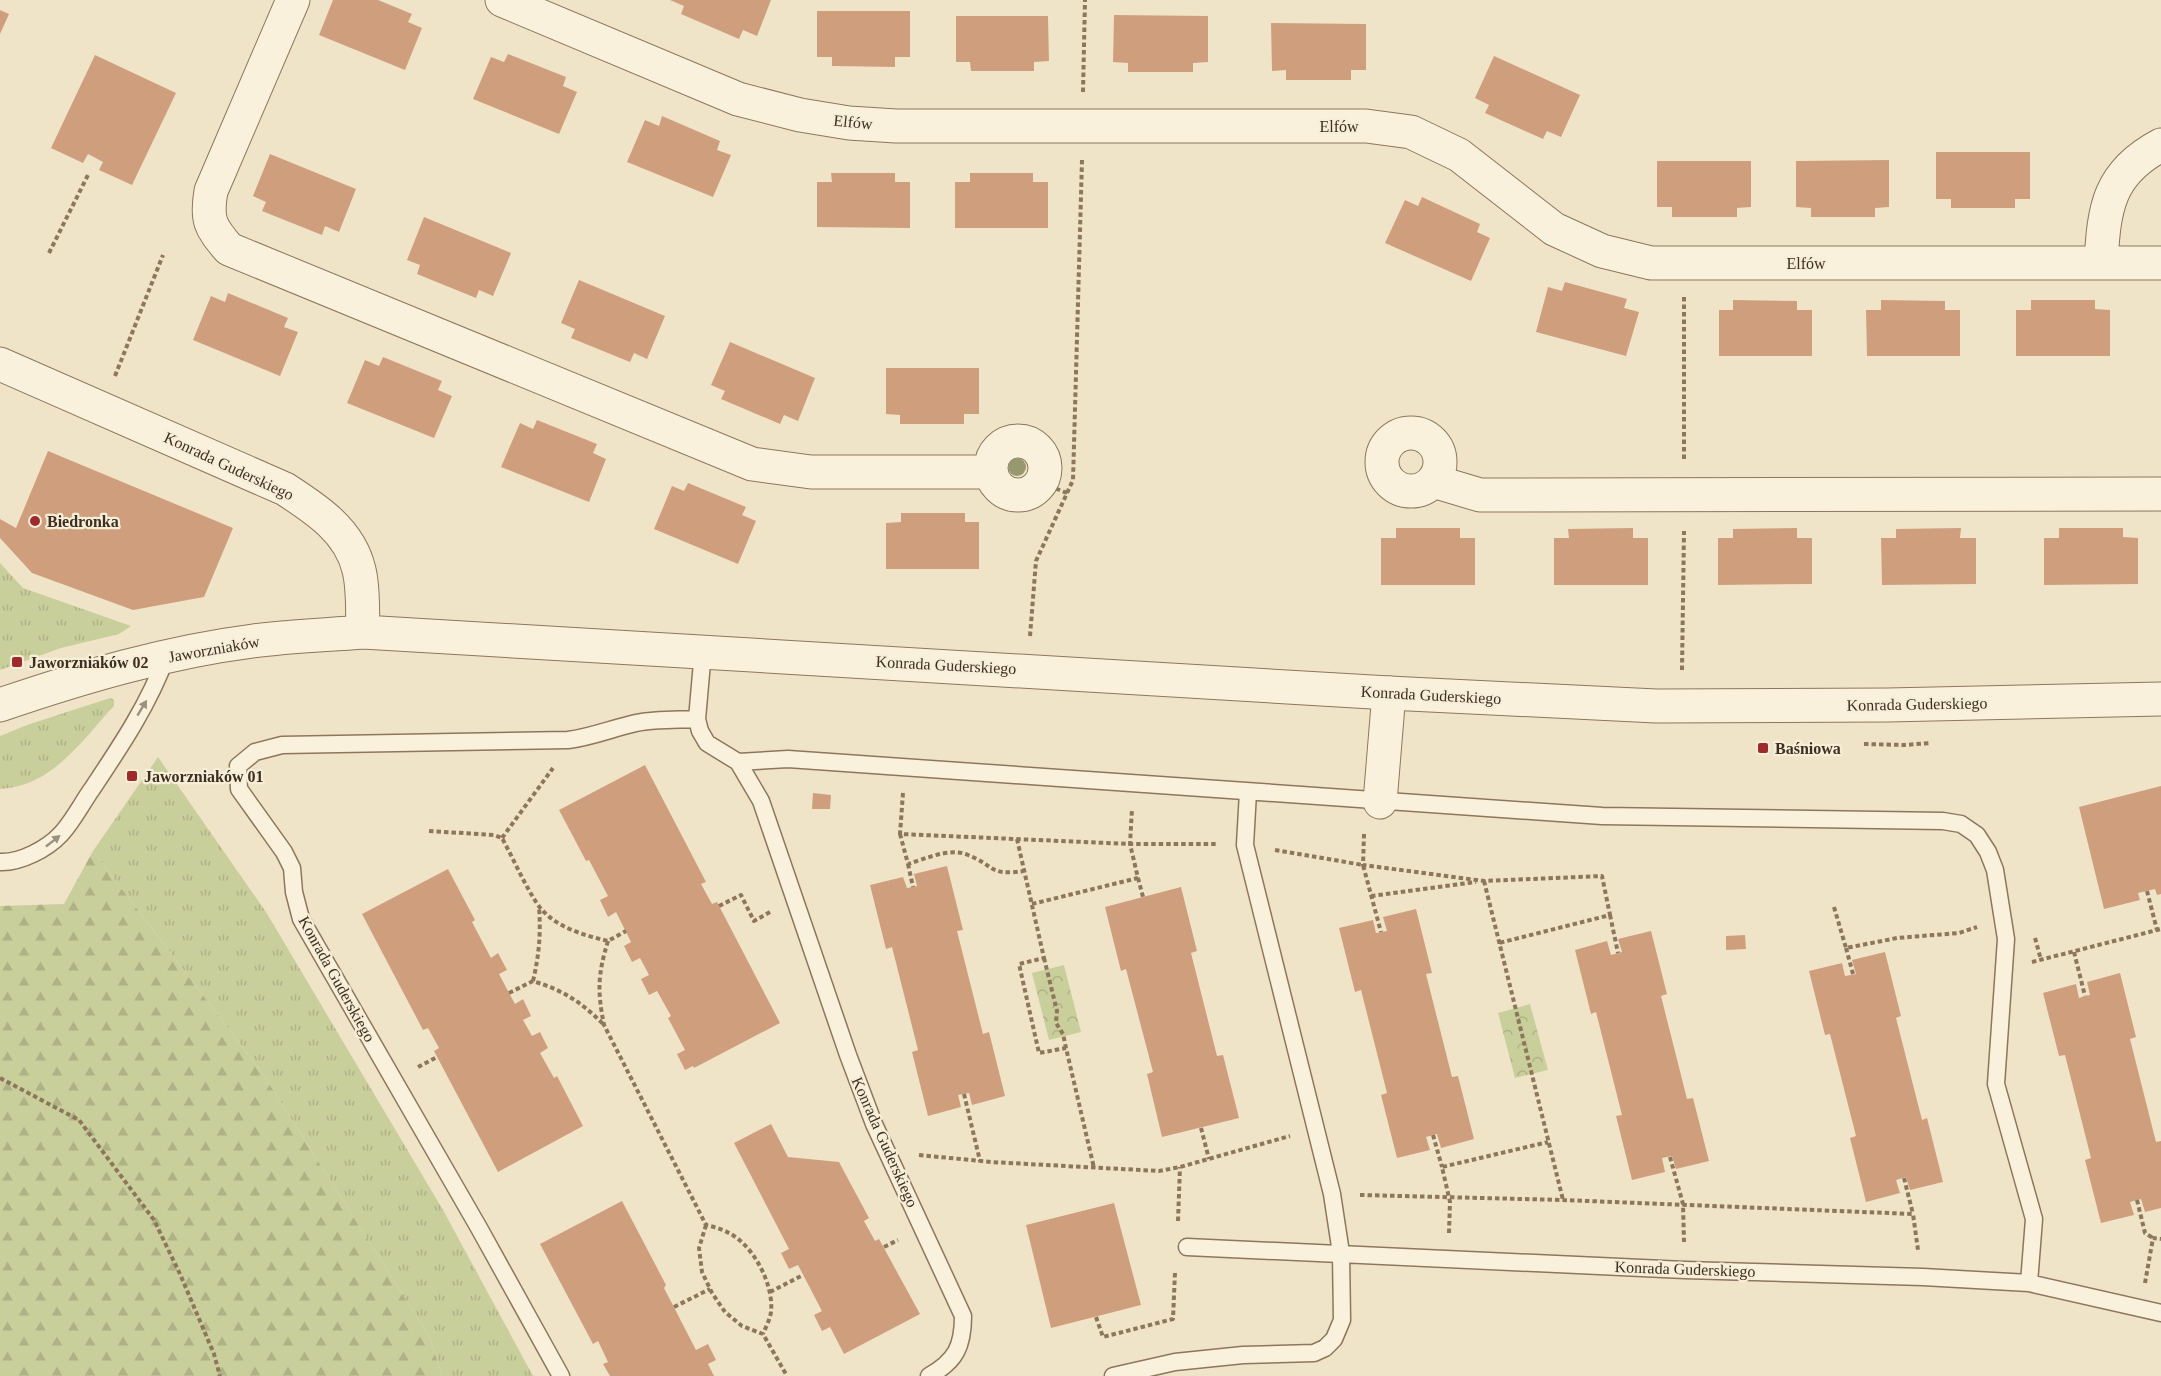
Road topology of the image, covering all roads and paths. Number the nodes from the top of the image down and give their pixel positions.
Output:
1 (293, 0) edge
2 (502, 0) edge
3 (1085, 0) edge
4 (1084, 70) dead end
5 (2161, 145) edge
6 (89, 173) dead end
7 (1082, 181) dead end
8 (50, 253) dead end
9 (162, 255) dead end
10 (2101, 263) junction
11 (2161, 263) edge
12 (1684, 296) dead end
13 (0, 364) edge
14 (111, 385) dead end
15 (1684, 453) dead end
16 (991, 472) junction
17 (1433, 481) dead end
18 (1054, 488) junction
19 (2161, 494) edge
20 (1684, 535) dead end
21 (363, 632) junction
22 (1030, 636) dead end
23 (703, 651) junction
24 (166, 657) junction
25 (1682, 666) dead end
26 (1389, 693) junction
27 (2161, 699) edge
28 (0, 705) edge
29 (697, 719) junction
30 (738, 762) junction
31 (553, 767) dead end
32 (1248, 792) junction
33 (902, 810) dead end
34 (1372, 815) junction
35 (1131, 816) dead end
36 (429, 831) dead end
37 (900, 834) junction
38 (502, 838) junction
39 (1017, 838) junction
40 (1130, 844) junction
41 (1245, 844) junction
42 (0, 862) edge
43 (908, 864) junction
44 (1363, 866) junction
45 (1024, 871) junction
46 (1138, 878) junction
47 (1484, 880) junction
48 (914, 887) dead end
49 (2147, 891) dead end
50 (1371, 896) junction
51 (1143, 897) dead end
52 (1032, 904) junction
53 (539, 906) junction
54 (719, 906) dead end
55 (1834, 907) dead end
56 (774, 910) dead end
57 (1610, 915) junction
58 (2003, 917) junction
59 (2159, 930) edge
60 (626, 932) dead end
61 (1382, 932) dead end
62 (608, 941) junction
63 (1499, 943) junction
64 (1846, 948) junction
65 (2074, 952) junction
66 (1618, 953) dead end
67 (1044, 958) junction
68 (2041, 960) dead end
69 (1853, 974) dead end
70 (533, 981) junction
71 (509, 993) dead end
72 (2085, 996) dead end
73 (604, 1024) junction
74 (1066, 1047) junction
75 (437, 1057) dead end
76 (409, 1071) dead end
77 (0, 1078) edge
78 (964, 1094) dead end
79 (1201, 1128) dead end
80 (1316, 1129) junction
81 (1433, 1135) dead end
82 (1548, 1142) junction
83 (886, 1150) junction
84 (1670, 1156) dead end
85 (1210, 1159) junction
86 (980, 1161) junction
87 (1180, 1167) junction
88 (1442, 1167) junction
89 (1094, 1168) junction
90 (1904, 1178) dead end
91 (1332, 1194) junction
92 (1449, 1197) junction
93 (1563, 1200) junction
94 (2137, 1200) dead end
95 (1683, 1204) junction
96 (1450, 1213) dead end
97 (1912, 1214) junction
98 (1178, 1222) dead end
99 (706, 1225) junction
100 (1684, 1233) dead end
101 (1916, 1238) dead end
102 (2153, 1238) junction
103 (2161, 1239) edge
104 (1187, 1247) dead end
105 (1341, 1253) junction
106 (1175, 1268) dead end
107 (2148, 1269) dead end
108 (803, 1275) dead end
109 (2029, 1283) junction
110 (710, 1289) junction
111 (770, 1292) junction
112 (674, 1307) dead end
113 (2161, 1313) edge
114 (1096, 1317) dead end
115 (763, 1334) junction
116 (220, 1376) edge
117 (561, 1376) edge
118 (787, 1376) edge
119 (929, 1376) edge
120 (1113, 1376) edge

1 - 16 street
2 - 10 street, Elfów
3 - 4 path
5 - 10 street
6 - 8 path
7 - 18 path
9 - 14 path
10 - 11 street, Elfów
12 - 15 path
13 - 21 street, Konrada Guderskiego
16 - 18 street
16 - 18 street
17 - 19 street
18 - 22 path
20 - 25 path
21 - 23 street, Konrada Guderskiego
21 - 24 street, Jaworzniaków
23 - 26 street, Konrada Guderskiego
23 - 29 lane
24 - 28 street, Jaworzniaków
42 -> 24 lane
26 - 27 street, Konrada Guderskiego
26 - 34 street
29 - 30 lane, Konrada Guderskiego
29 - 117 lane, Konrada Guderskiego
30 - 32 lane
30 - 83 lane, Konrada Guderskiego
31 - 38 path
32 - 34 lane
32 - 41 lane
33 - 37 path
34 - 44 path
34 - 58 lane
35 - 40 path
36 - 38 path
37 - 39 path
37 - 43 path
38 - 53 path
39 - 40 path
39 - 45 path
40 - 41 path
40 - 46 path
41 - 44 path
41 - 80 lane
43 - 45 path
43 - 48 path
44 - 47 path
44 - 50 path
45 - 52 path
46 - 51 path
46 - 52 path
47 - 50 path
47 - 57 path
47 - 63 path
49 - 59 path
50 - 61 path
52 - 67 path
53 - 62 path
53 - 70 path
54 - 56 path
55 - 64 path
57 - 63 path
57 - 66 path
58 - 64 path
58 - 109 lane
59 - 65 path
60 - 62 path
62 - 73 path
63 - 82 path
64 - 69 path
65 - 68 path
65 - 72 path
67 - 74 path
67 - 74 path
70 - 71 path
70 - 73 path
73 - 99 path
74 - 89 path
75 - 76 path
77 - 116 path
78 - 86 path
79 - 85 path
80 - 85 path
80 - 91 lane
81 - 88 path
82 - 88 path
82 - 93 path
83 - 86 path
83 - 119 lane, Konrada Guderskiego
84 - 95 path
85 - 87 path
86 - 89 path
87 - 89 path
87 - 98 path
88 - 92 path
90 - 97 path
91 - 92 path
91 - 105 lane
92 - 93 path
92 - 96 path
93 - 95 path
94 - 102 path
95 - 97 path
95 - 100 path
97 - 101 path
99 - 110 path
99 - 111 path
102 - 103 path
102 - 107 path
104 - 105 lane, Konrada Guderskiego
105 - 109 lane, Konrada Guderskiego
105 - 120 lane
106 - 114 path
108 - 111 path
109 - 113 lane, Konrada Guderskiego
110 - 112 path
110 - 115 path
111 - 115 path
115 - 118 path

